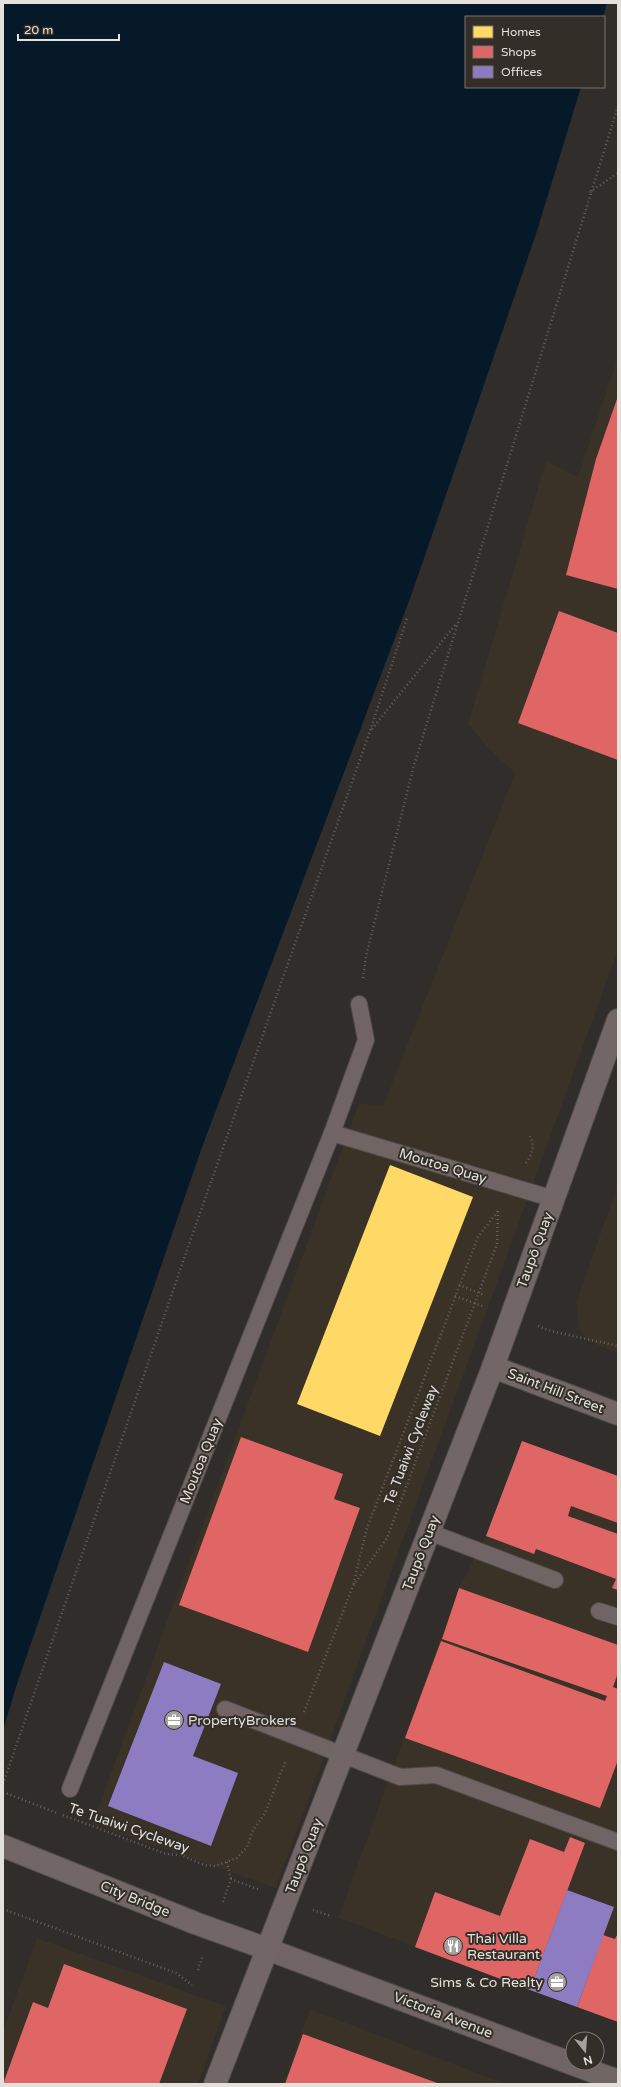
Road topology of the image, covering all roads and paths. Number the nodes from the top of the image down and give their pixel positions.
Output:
1 (618, 106) edge
2 (618, 173) edge
3 (590, 192) junction
4 (407, 618) dead end
5 (457, 623) junction
6 (370, 731) junction
7 (359, 1004) joint
8 (618, 1020) edge
9 (332, 1133) junction
10 (554, 1199) junction
11 (459, 1285) junction
12 (479, 1293) junction
13 (484, 1295) dead end
14 (456, 1296) junction
15 (475, 1303) junction
16 (480, 1305) dead end
17 (551, 1331) dead end
18 (618, 1346) edge
19 (493, 1367) junction
20 (618, 1414) edge
21 (429, 1532) junction
22 (555, 1580) dead end
23 (353, 1586) junction
24 (599, 1610) dead end
25 (618, 1617) edge
26 (225, 1709) dead end
27 (295, 1735) junction
28 (343, 1754) junction
29 (3, 1784) edge
30 (70, 1789) dead end
31 (3, 1792) edge
32 (618, 1842) edge
33 (4, 1847) edge
34 (227, 1862) junction
35 (231, 1879) junction
36 (237, 1881) dead end
37 (229, 1884) dead end
38 (3, 1909) edge
39 (267, 1949) junction
40 (192, 1985) dead end
41 (618, 2081) edge
42 (215, 2084) edge

1 - 3 path
2 - 3 path
3 - 5 path
4 - 6 path
5 - 6 path
5 - 7 path
6 - 29 path
7 - 9 lane, Moutoa Quay
8 - 10 main road, Taupō Quay
9 - 10 lane, Moutoa Quay
9 - 30 lane, Moutoa Quay
10 - 19 main road, Taupō Quay
11 - 12 path
11 - 12 path, Te Tuaiwi Cycleway
11 - 14 path, Te Tuaiwi Cycleway
12 - 13 path
12 - 15 path, Te Tuaiwi Cycleway
14 - 15 path
14 - 23 path, Te Tuaiwi Cycleway
15 - 16 path
15 - 23 path, Te Tuaiwi Cycleway
17 - 18 path
19 - 20 main road, Saint Hill Street
19 - 21 main road, Taupō Quay
21 - 22 lane
21 - 28 main road, Taupō Quay
23 - 27 path, Te Tuaiwi Cycleway
24 - 25 lane
26 - 27 lane
27 - 28 lane
27 - 34 path, Te Tuaiwi Cycleway
28 - 32 lane
28 - 39 main road, Taupō Quay
31 - 34 path, Te Tuaiwi Cycleway
33 - 39 main road, City Bridge
34 - 35 path
35 - 36 path
35 - 37 path
38 - 40 path
39 - 41 street, Victoria Avenue
39 - 42 main road, Taupō Quay

